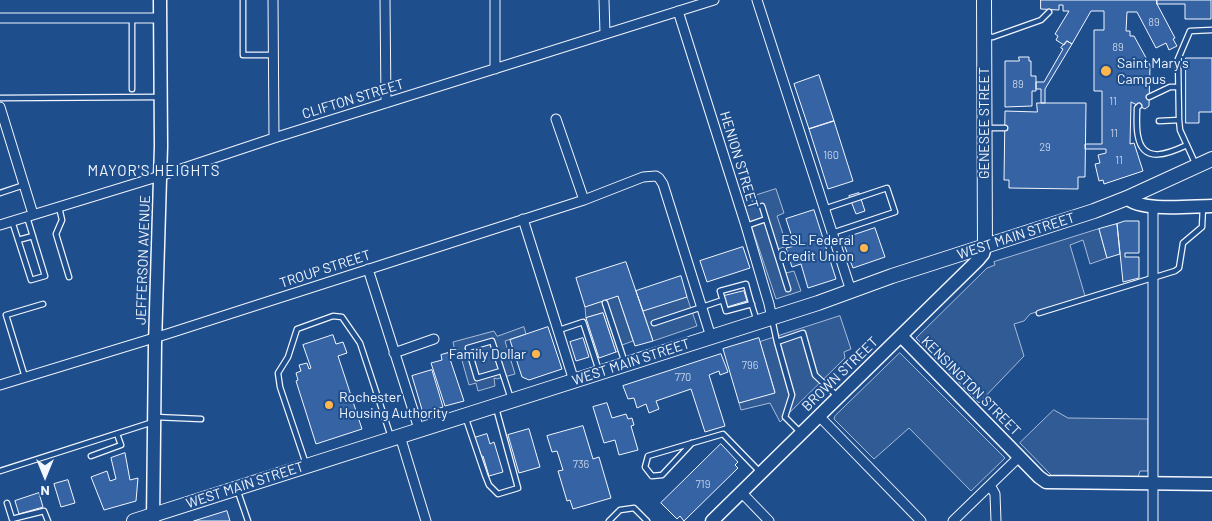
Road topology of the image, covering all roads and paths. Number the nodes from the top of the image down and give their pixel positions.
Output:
1 (160, 0) edge
2 (243, 0) edge
3 (273, 0) edge
4 (385, 0) edge
5 (495, 0) edge
6 (604, 0) edge
7 (714, 0) edge
8 (757, 0) edge
9 (984, 0) edge
10 (678, 11) junction
11 (1048, 12) dead end
12 (0, 18) edge
13 (132, 18) junction
14 (160, 18) junction
15 (1212, 30) edge
16 (604, 33) junction
17 (984, 36) junction
18 (273, 55) junction
19 (495, 69) junction
20 (1178, 87) junction
21 (132, 89) dead end
22 (161, 97) junction
23 (1150, 97) dead end
24 (0, 98) edge
25 (386, 103) junction
26 (1139, 106) dead end
27 (0, 107) edge
28 (556, 119) dead end
29 (1178, 120) junction
30 (1159, 121) dead end
31 (984, 128) junction
32 (1005, 128) dead end
33 (274, 138) junction
34 (1187, 145) junction
35 (1212, 159) edge
36 (1196, 166) junction
37 (160, 176) junction
38 (24, 185) junction
39 (0, 193) edge
40 (1127, 198) junction
41 (584, 200) junction
42 (59, 206) junction
43 (762, 206) dead end
44 (1207, 206) edge
45 (1153, 207) junction
46 (824, 209) junction
47 (30, 215) junction
48 (766, 219) junction
49 (523, 220) junction
50 (12, 221) junction
51 (0, 225) edge
52 (746, 226) junction
53 (832, 233) junction
54 (33, 236) junction
55 (18, 240) junction
56 (985, 247) junction
57 (368, 269) junction
58 (69, 277) dead end
59 (1153, 277) junction
60 (788, 289) dead end
61 (851, 292) junction
62 (723, 300) junction
63 (605, 303) dead end
64 (43, 304) dead end
65 (752, 304) junction
66 (702, 307) junction
67 (1039, 313) dead end
68 (772, 318) junction
69 (757, 322) junction
70 (654, 323) dead end
71 (558, 330) junction
72 (900, 336) junction
73 (155, 337) junction
74 (711, 337) junction
75 (434, 339) dead end
76 (777, 342) junction
77 (394, 353) junction
78 (626, 364) junction
79 (501, 371) junction
80 (599, 372) junction
81 (25, 377) junction
82 (574, 381) junction
83 (0, 385) edge
84 (838, 397) junction
85 (511, 400) junction
86 (495, 405) junction
87 (464, 415) junction
88 (819, 416) junction
89 (201, 419) dead end
90 (154, 420) junction
91 (419, 430) junction
92 (801, 433) junction
93 (117, 434) junction
94 (396, 437) junction
95 (692, 443) junction
96 (91, 456) dead end
97 (1019, 457) junction
98 (306, 466) junction
99 (0, 471) edge
100 (761, 473) junction
101 (1153, 484) junction
102 (1212, 484) edge
103 (990, 485) junction
104 (237, 488) junction
105 (741, 492) junction
106 (7, 503) dead end
107 (153, 518) edge
108 (12, 519) junction
109 (47, 520) edge
110 (6, 521) edge
111 (40, 521) edge
112 (134, 521) edge
113 (248, 521) edge
114 (426, 521) edge
115 (609, 521) edge
116 (647, 521) edge
117 (712, 521) edge
118 (769, 521) edge
119 (921, 521) edge
120 (953, 521) edge
121 (996, 521) edge
122 (1153, 521) edge

1 - 14 main road, JEFFERSON AVENUE
2 - 18 lane
3 - 18 street
4 - 25 street
5 - 19 street
6 - 16 street
7 - 10 street, CLIFTON STREET
8 - 46 street
9 - 17 main road, GENESEE STREET
10 - 16 street, CLIFTON STREET
10 - 52 street, HENION STREET
11 - 17 lane
12 - 13 street
13 - 14 street
13 - 21 lane
14 - 22 main road, JEFFERSON AVENUE
15 - 20 lane
16 - 19 street, CLIFTON STREET
17 - 31 main road, GENESEE STREET
18 - 33 street
19 - 25 street, CLIFTON STREET
20 - 23 lane
20 - 29 lane
22 - 24 lane
22 - 37 main road, JEFFERSON AVENUE
25 - 33 street, CLIFTON STREET
26 - 34 lane
27 - 38 street
28 - 41 street
29 - 30 lane
29 - 34 lane
31 - 32 lane
31 - 56 main road, GENESEE STREET
33 - 37 street, CLIFTON STREET
34 - 36 lane
35 - 36 main road, WEST MAIN STREET
36 - 40 main road, WEST MAIN STREET
37 - 42 street, CLIFTON STREET
37 - 73 main road, JEFFERSON AVENUE
38 - 39 lane
38 - 47 street
40 - 45 main road
40 - 56 main road, WEST MAIN STREET
41 - 49 street, TROUP STREET
41 - 66 street, TROUP STREET
42 - 47 street, CLIFTON STREET
42 - 58 lane
43 - 48 lane
44 - 45 main road
44 - 59 lane
45 - 59 street
46 - 53 street
46 - 53 lane
47 - 50 street, CLIFTON STREET
47 - 54 lane
48 - 52 lane
48 - 60 lane
49 - 57 street, TROUP STREET
49 - 71 street
50 - 51 street, CLIFTON STREET
50 - 55 lane
52 - 68 street, HENION STREET
53 - 61 street
54 - 55 lane
54 - 55 lane
56 - 61 main road, WEST MAIN STREET
56 - 72 main road, BROWN STREET
57 - 73 street, TROUP STREET
57 - 77 street
59 - 67 lane
59 - 101 street
61 - 68 main road, WEST MAIN STREET
62 - 65 lane
62 - 65 lane
62 - 66 lane
63 - 78 lane
64 - 81 lane
65 - 69 lane
66 - 70 lane
66 - 74 street
68 - 69 main road, WEST MAIN STREET
68 - 76 lane
69 - 74 main road, WEST MAIN STREET
71 - 80 lane
71 - 82 street
72 - 84 main road, BROWN STREET
72 - 97 main road, KENSINGTON STREET
73 - 81 street, TROUP STREET
73 - 90 main road, JEFFERSON AVENUE
74 - 78 main road, WEST MAIN STREET
75 - 77 street
76 - 84 lane
76 - 92 lane
77 - 91 street
78 - 80 main road, WEST MAIN STREET
79 - 79 lane
79 - 85 lane
80 - 82 main road, WEST MAIN STREET
81 - 83 street, TROUP STREET
82 - 85 main road, WEST MAIN STREET
84 - 88 main road, BROWN STREET
85 - 86 main road, WEST MAIN STREET
86 - 87 main road, WEST MAIN STREET
86 - 87 lane
87 - 91 main road, WEST MAIN STREET
88 - 92 main road, BROWN STREET
88 - 119 street
89 - 90 lane
90 - 93 lane
90 - 107 main road, JEFFERSON AVENUE
91 - 94 main road, WEST MAIN STREET
92 - 100 main road, BROWN STREET
93 - 96 lane
93 - 99 lane
94 - 98 main road, WEST MAIN STREET
94 - 98 lane
94 - 114 street
95 - 95 lane
95 - 100 lane
97 - 101 main road, KENSINGTON STREET
97 - 103 street
98 - 104 main road, WEST MAIN STREET
100 - 105 main road, BROWN STREET
101 - 102 main road, KENSINGTON STREET
101 - 122 street
103 - 120 street
103 - 121 street
104 - 107 main road, WEST MAIN STREET
104 - 113 lane
105 - 117 main road, BROWN STREET
105 - 118 street
106 - 108 lane
107 - 112 main road, WEST MAIN STREET
108 - 109 lane
108 - 110 lane
109 - 111 lane
115 - 116 lane

